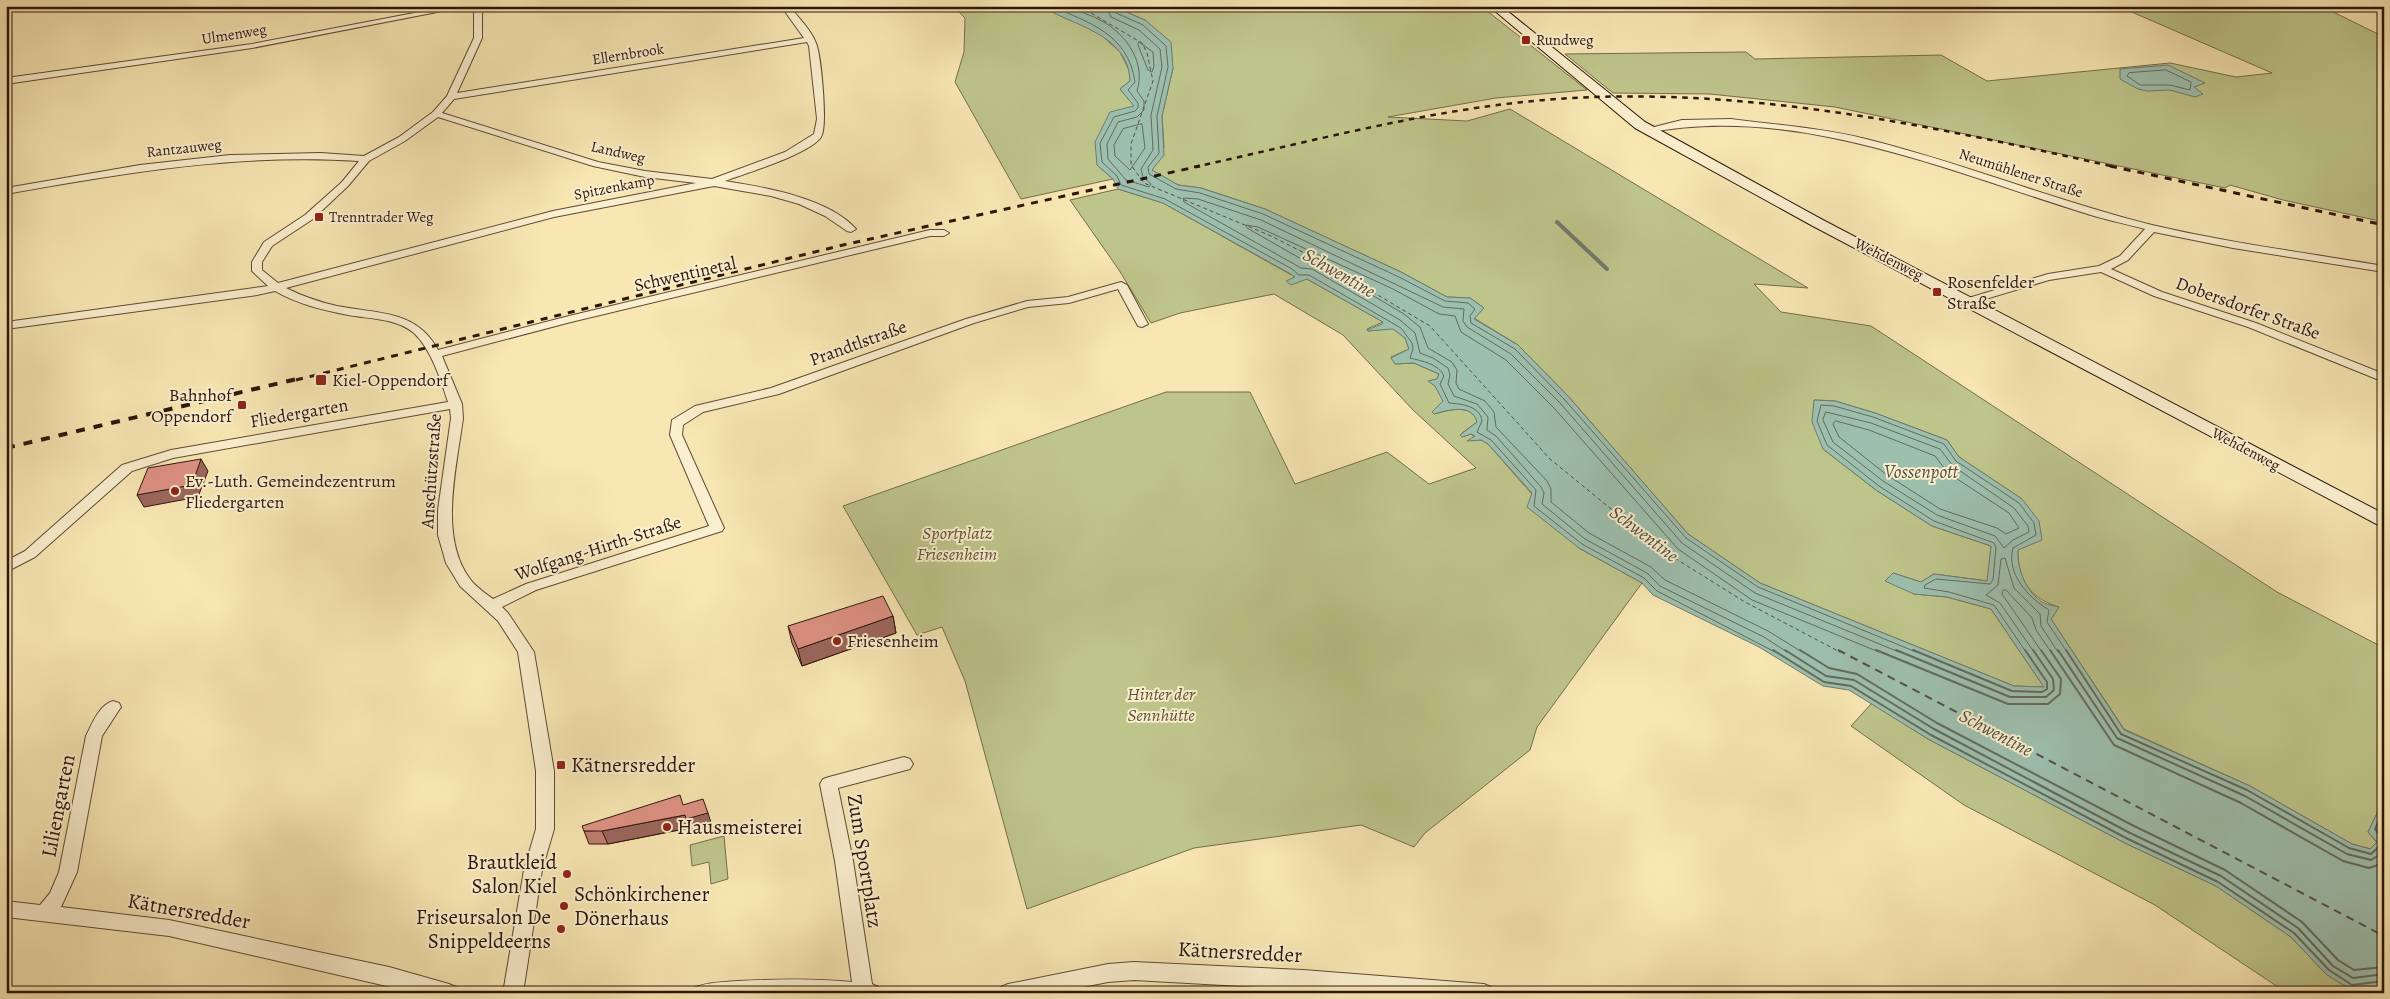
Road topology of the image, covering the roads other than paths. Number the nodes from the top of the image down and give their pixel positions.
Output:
1 (464, 6) edge
2 (784, 6) edge
3 (1494, 6) edge
4 (479, 7) edge
5 (810, 39) junction
6 (6, 81) edge
7 (451, 97) junction
8 (436, 114) junction
9 (1647, 130) junction
10 (366, 159) junction
11 (712, 183) junction
12 (6, 190) edge
13 (2152, 228) junction
14 (851, 230) dead end
15 (944, 233) dead end
16 (2102, 269) junction
17 (2384, 269) edge
18 (275, 288) junction
19 (1969, 301) junction
20 (1142, 324) dead end
21 (6, 326) edge
22 (435, 354) junction
23 (2384, 378) edge
24 (456, 402) junction
25 (2384, 522) edge
26 (717, 528) joint
27 (6, 567) edge
28 (492, 606) junction
29 (113, 707) dead end
30 (904, 764) dead end
31 (6, 909) edge
32 (45, 913) junction
33 (868, 992) edge
34 (1478, 992) edge
35 (449, 993) edge
36 (513, 993) edge
37 (703, 993) edge
38 (1008, 993) edge

1 - 6 street, Ulmenweg
2 - 5 street, Spitzenkamp
3 - 9 main road, Wehdenweg
4 - 7 street
5 - 7 street, Ellernbrook
5 - 11 street, Spitzenkamp
7 - 8 street
8 - 10 street
8 - 11 street, Landweg
9 - 13 street, Neumühlener Straße
9 - 19 main road, Wehdenweg
10 - 12 street, Rantzauweg
10 - 18 street
11 - 14 street, Landweg
11 - 18 street, Spitzenkamp
13 - 16 street
13 - 17 street, Neumühlener Straße
15 - 22 street, Schwentinetal
16 - 19 street
16 - 23 street, Dobersdorfer Straße
18 - 21 street
18 - 22 street
19 - 25 main road, Wehdenweg
20 - 26 street, Prandtlstraße
22 - 24 street
24 - 27 street, Fliedergarten
24 - 28 street, Anschützstraße
26 - 28 street, Wolfgang-Hirth-Straße
28 - 36 street, Anschützstraße
29 - 32 street, Liliengarten
30 - 33 street, Zum Sportplatz
31 - 32 street, Kätnersredder
32 - 35 street, Kätnersredder
33 - 37 street
34 - 38 street, Kätnersredder

